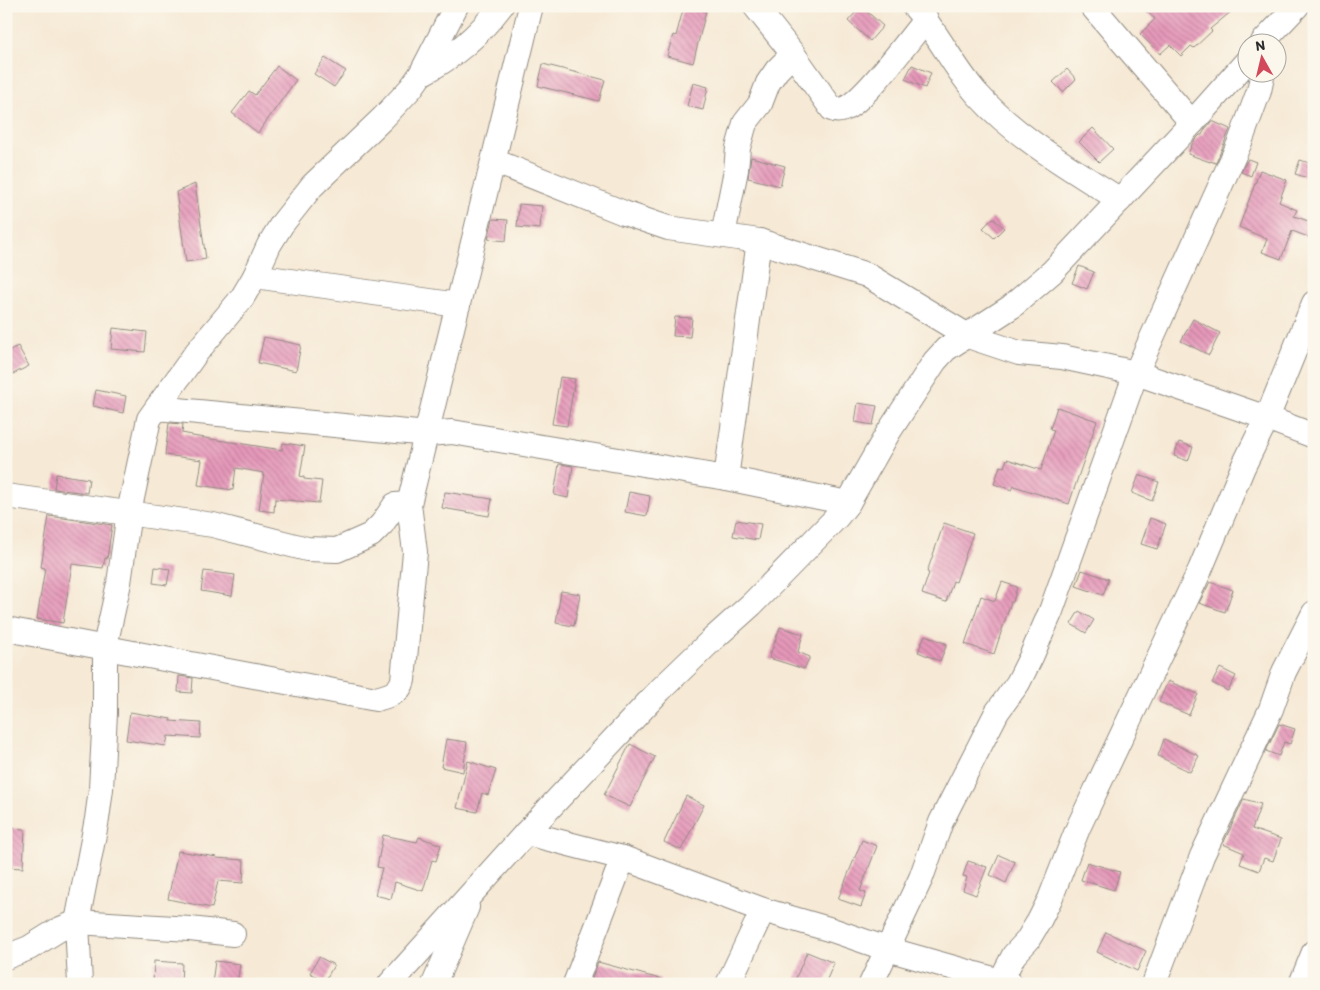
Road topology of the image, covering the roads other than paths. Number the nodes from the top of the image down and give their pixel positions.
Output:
1 (456, 6) edge
2 (501, 6) edge
3 (531, 6) edge
4 (755, 6) edge
5 (1092, 6) edge
6 (1297, 6) edge
7 (920, 13) edge
8 (1275, 32) edge
9 (793, 54) junction
10 (1238, 71) edge
11 (421, 74) junction
12 (1260, 82) edge
13 (1192, 122) junction
14 (494, 161) junction
15 (1120, 200) junction
16 (723, 235) junction
17 (759, 242) junction
18 (255, 276) junction
19 (1314, 304) edge
20 (458, 305) junction
21 (968, 336) junction
22 (1136, 373) junction
23 (157, 408) junction
24 (1267, 418) junction
25 (428, 434) junction
26 (1314, 436) edge
27 (726, 478) junction
28 (6, 496) edge
29 (848, 503) junction
30 (410, 504) junction
31 (128, 512) junction
32 (1314, 613) edge
33 (6, 629) edge
34 (105, 646) junction
35 (526, 833) junction
36 (623, 858) junction
37 (476, 888) junction
38 (763, 910) junction
39 (77, 922) junction
40 (233, 934) dead end
41 (886, 949) junction
42 (1314, 952) edge
43 (6, 957) edge
44 (1004, 983) edge
45 (80, 984) edge
46 (390, 984) edge
47 (434, 984) edge
48 (576, 984) edge
49 (728, 984) edge
50 (871, 984) edge
51 (1154, 984) edge
52 (1301, 984) edge

1 - 11 street
2 - 11 street
3 - 14 street
4 - 9 street
5 - 13 street
6 - 8 street
7 - 9 street
7 - 15 street
9 - 16 street
10 - 13 street
11 - 18 street
12 - 22 street
13 - 15 street
14 - 16 street
14 - 20 street
15 - 21 street
16 - 17 street
17 - 21 street
17 - 27 street
18 - 20 street
18 - 23 street
19 - 24 street
20 - 25 street
21 - 22 street
21 - 29 street
22 - 24 street
22 - 41 street
23 - 25 street
23 - 31 street
24 - 26 street
24 - 44 street
25 - 27 street
25 - 30 street
27 - 29 street
28 - 31 street
29 - 35 street
30 - 31 street
30 - 34 street
31 - 34 street
32 - 51 street
33 - 34 street
34 - 39 street
35 - 36 street
35 - 37 street
36 - 38 street
36 - 48 street
37 - 46 street
37 - 47 street
38 - 41 street
38 - 49 street
39 - 40 street
39 - 43 street
39 - 45 street
41 - 44 street
41 - 50 street
42 - 52 street

